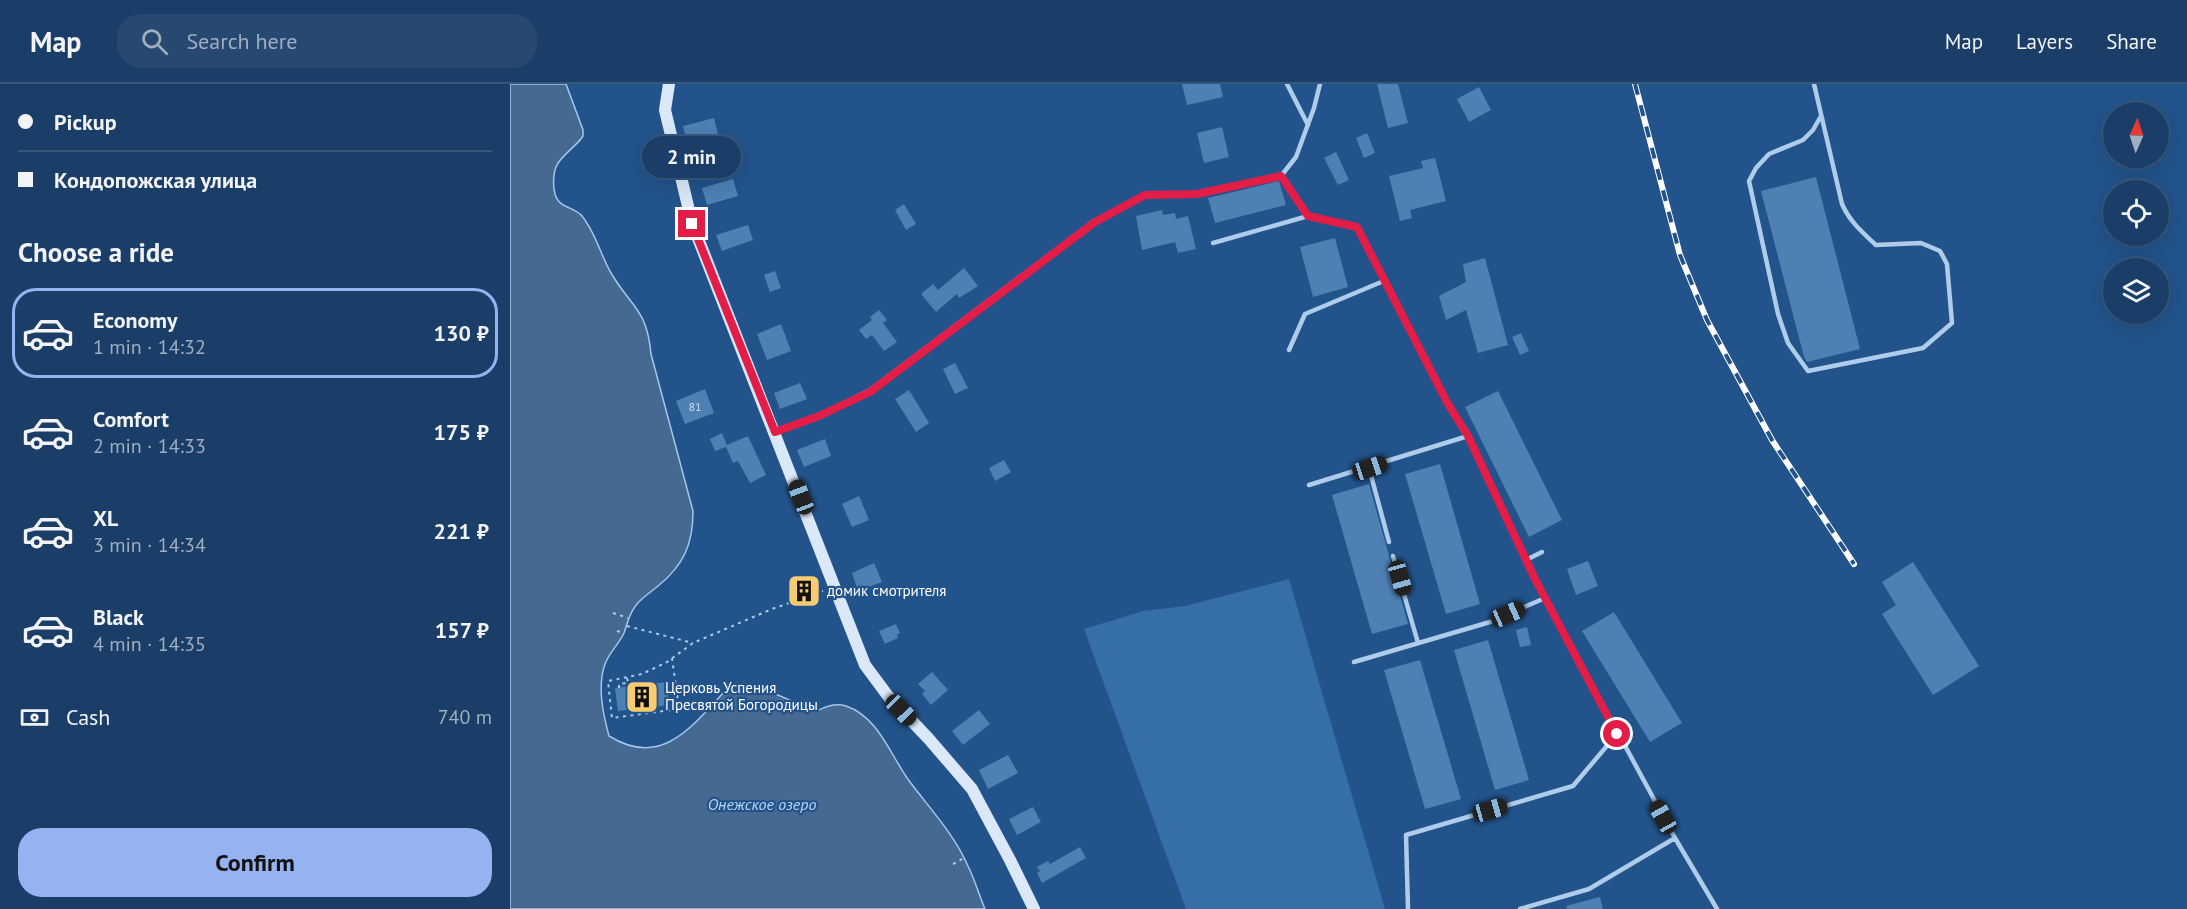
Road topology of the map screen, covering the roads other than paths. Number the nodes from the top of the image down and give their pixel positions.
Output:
1 (669, 84) edge
2 (1287, 84) edge
3 (1320, 84) edge
4 (1814, 84) edge
5 (1821, 116) junction
6 (1308, 125) junction
7 (1281, 176) junction
8 (1197, 194) joint
9 (1308, 216) junction
10 (1214, 243) dead end
11 (1386, 280) junction
12 (1290, 350) dead end
13 (775, 432) junction
14 (1468, 436) junction
15 (1370, 468) junction
16 (1309, 485) dead end
17 (1389, 542) dead end
18 (1542, 552) dead end
19 (1393, 556) dead end
20 (1526, 560) junction
21 (1545, 597) junction
22 (1418, 643) junction
23 (1354, 662) dead end
24 (1617, 734) junction
25 (1675, 838) junction
26 (1540, 906) edge
27 (1034, 909) edge
28 (1408, 909) edge
29 (1520, 909) edge
30 (1716, 909) edge

1 - 13 street
2 - 6 lane
3 - 6 lane
4 - 5 lane
5 - 5 lane
6 - 7 lane
7 - 8 lane
7 - 9 lane
8 - 13 street
9 - 10 lane
9 - 11 lane
11 - 12 lane
11 - 14 lane
13 - 27 street
14 - 15 lane
14 - 20 lane
15 - 16 lane
15 - 17 lane
18 - 20 lane
19 - 22 lane
20 - 21 lane
21 - 22 lane
21 - 24 lane
22 - 23 lane
24 - 25 lane
24 - 28 lane
25 - 26 lane
25 - 30 lane
26 - 29 lane

